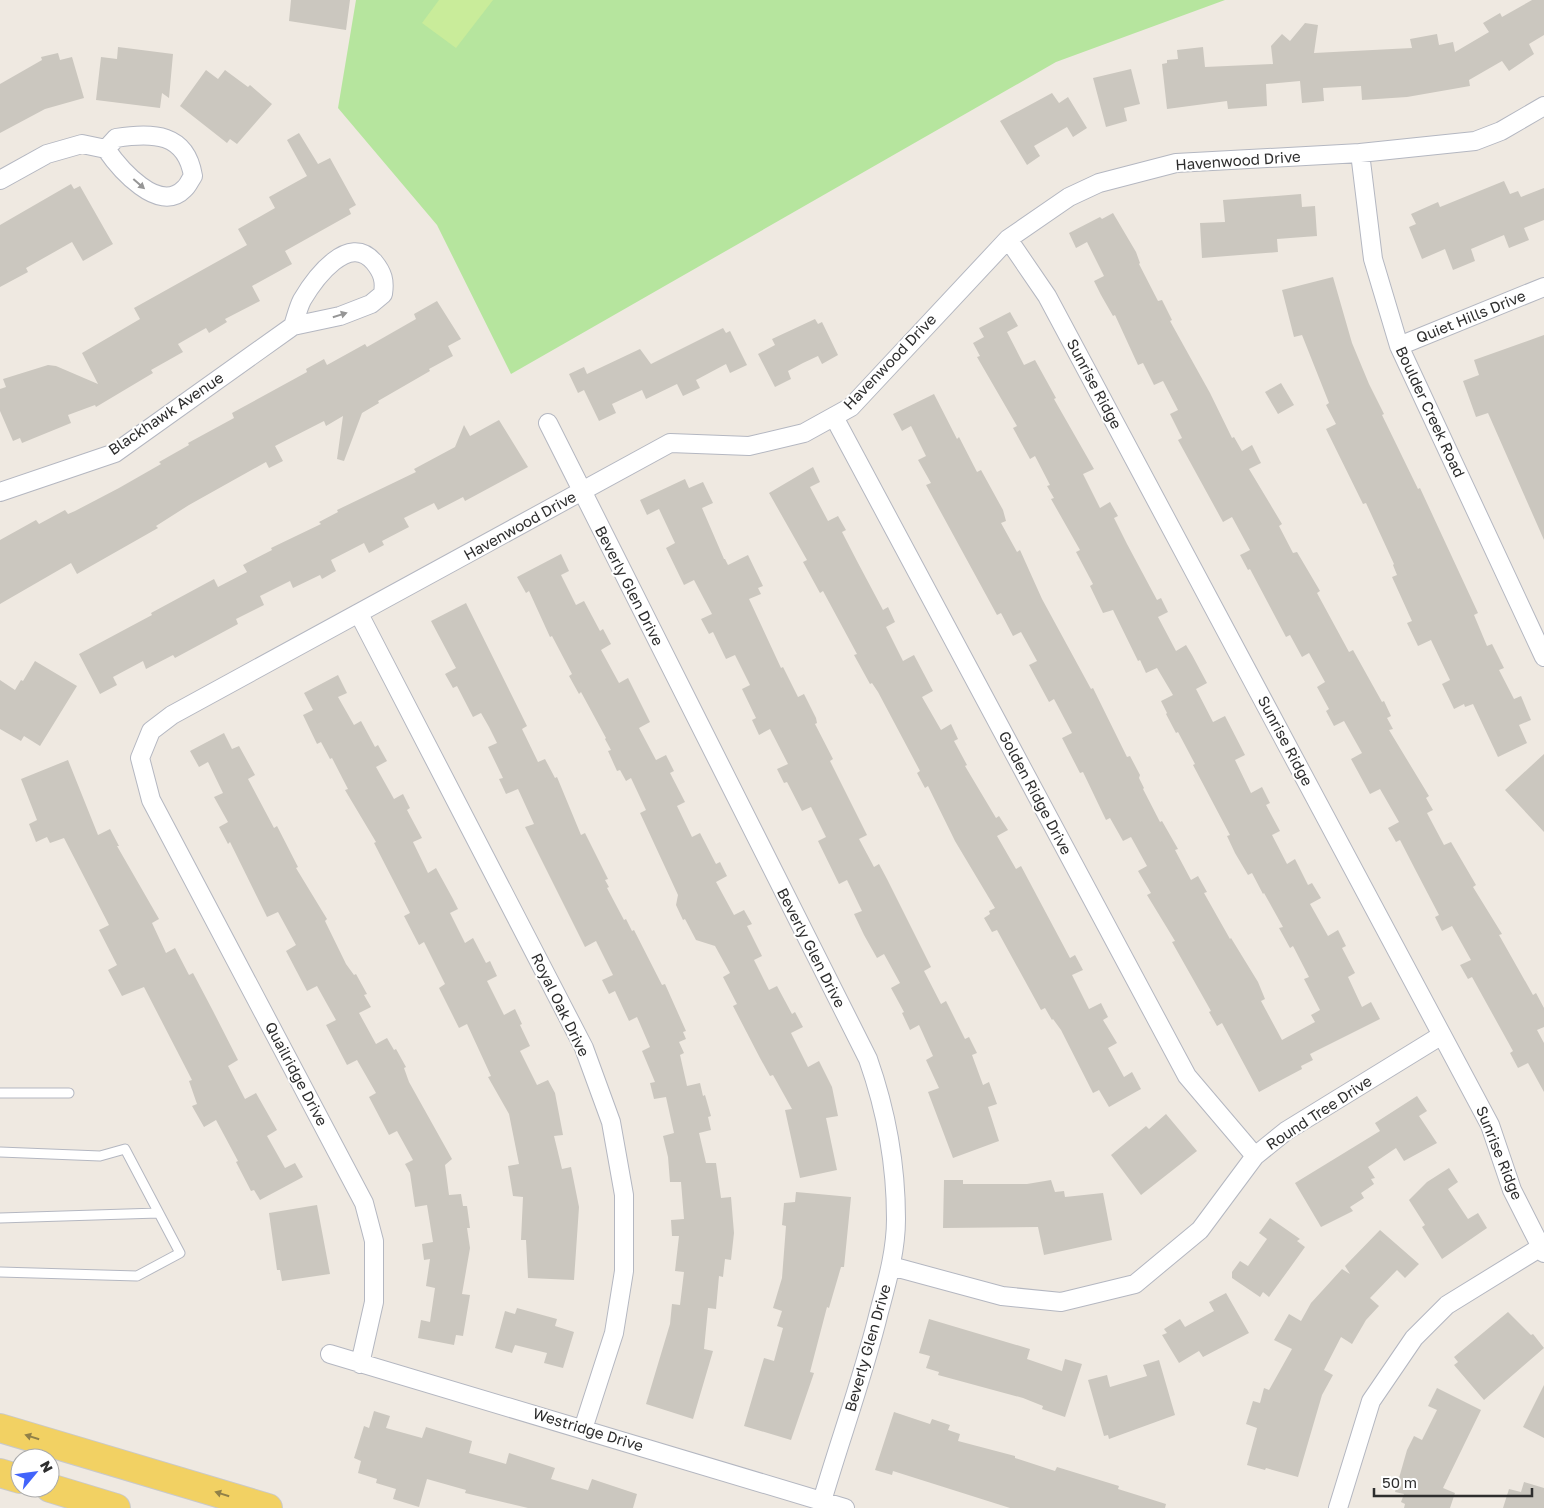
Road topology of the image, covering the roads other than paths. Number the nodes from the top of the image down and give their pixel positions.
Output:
1 (1544, 106) edge
2 (106, 149) junction
3 (1360, 153) junction
4 (0, 180) edge
5 (1008, 239) junction
6 (1544, 287) edge
7 (293, 326) junction
8 (1399, 346) junction
9 (834, 417) junction
10 (548, 423) dead end
11 (0, 492) edge
12 (582, 492) junction
13 (359, 614) junction
14 (1544, 657) edge
15 (151, 800) joint
16 (1442, 1035) junction
17 (0, 1093) edge
18 (69, 1093) dead end
19 (0, 1152) edge
20 (1255, 1156) junction
21 (158, 1213) junction
22 (0, 1218) edge
23 (1543, 1250) edge
24 (891, 1266) junction
25 (0, 1272) edge
26 (330, 1354) dead end
27 (360, 1364) junction
28 (0, 1428) edge
29 (584, 1429) junction
30 (60, 1491) edge
31 (821, 1504) edge
32 (116, 1508) edge
33 (268, 1508) edge
34 (845, 1508) edge
35 (1338, 1508) edge

1 - 3 street, Havenwood Drive
2 -> 2 street
2 - 4 street
3 - 5 street, Havenwood Drive
3 - 8 street, Boulder Creek Road
5 - 9 street, Havenwood Drive
5 - 16 street, Sunrise Ridge
6 - 8 street, Quiet Hills Drive
7 -> 7 street, Blackhawk Avenue
7 - 11 street, Blackhawk Avenue
8 - 14 street, Boulder Creek Road
9 - 12 street, Havenwood Drive
9 - 20 street, Golden Ridge Drive
10 - 12 street, Beverly Glen Drive
12 - 13 street, Havenwood Drive
12 - 24 street, Beverly Glen Drive
13 - 15 street, Havenwood Drive
13 - 29 street, Royal Oak Drive
15 - 27 street, Quailridge Drive
16 - 20 street, Round Tree Drive
16 - 23 street, Sunrise Ridge
17 - 18 lane
19 - 21 lane
20 - 24 street, Round Tree Drive
21 - 22 lane
21 - 25 lane
23 - 35 street
24 - 31 street, Beverly Glen Drive
26 - 27 street, Westridge Drive
27 - 29 street, Westridge Drive
33 -> 28 main road
29 - 31 street, Westridge Drive
30 - 32 main road
31 - 34 street, Westridge Drive

